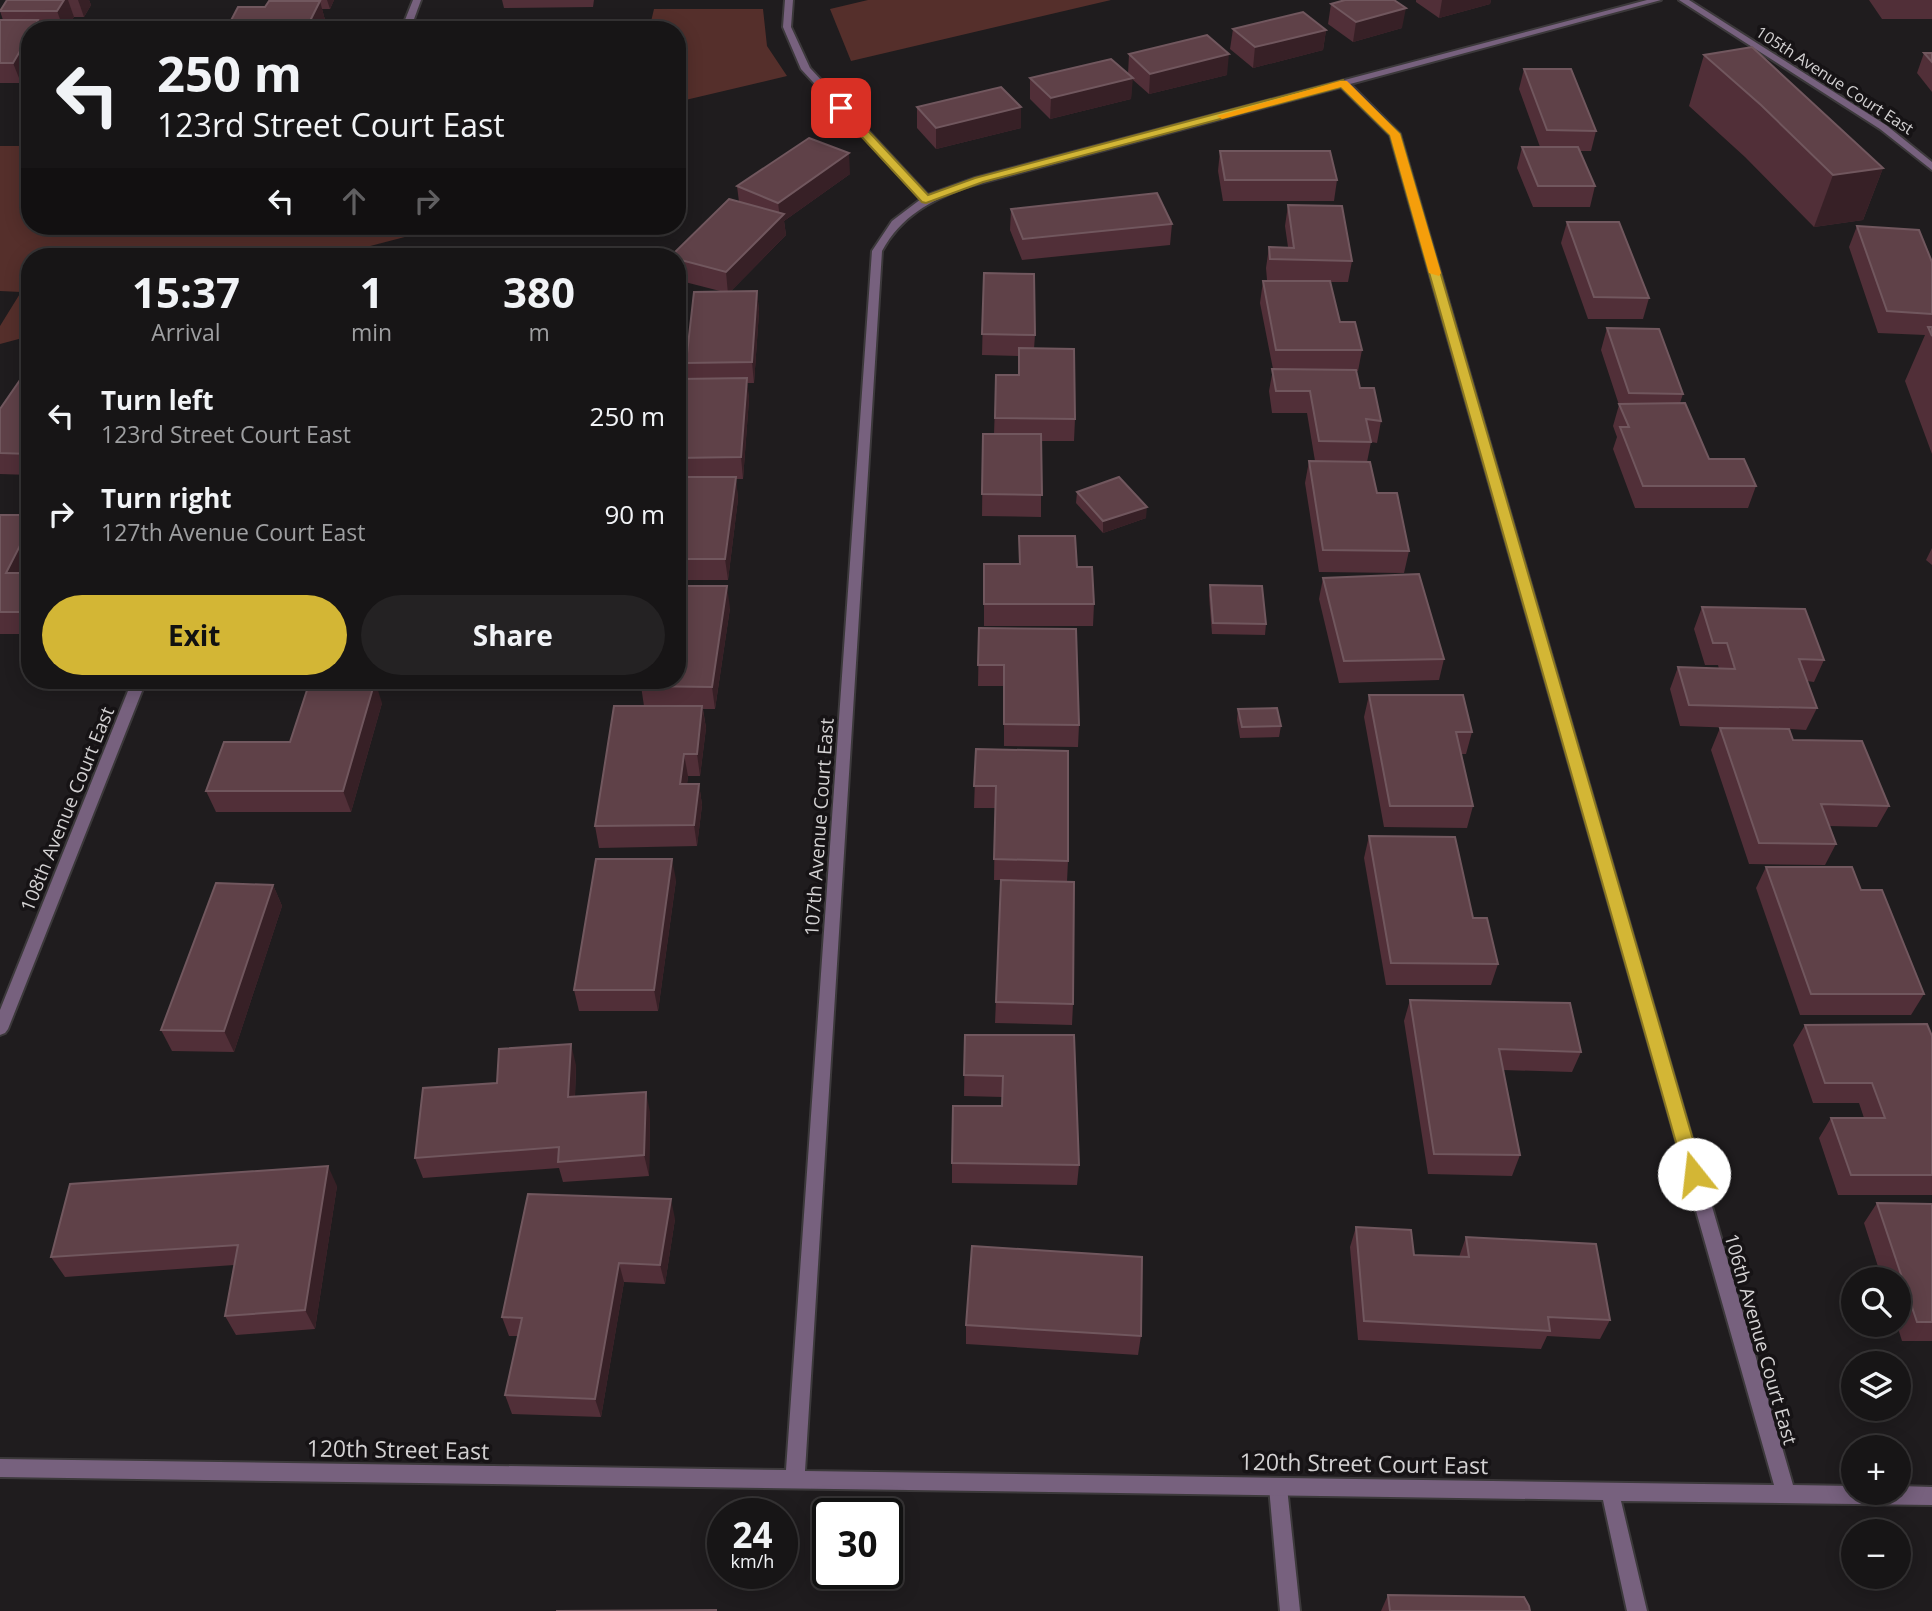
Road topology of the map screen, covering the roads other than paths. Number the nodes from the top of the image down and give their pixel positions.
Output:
1 (417, 0) edge
2 (789, 0) edge
3 (1657, 0) edge
4 (1683, 0) edge
5 (409, 21) edge
6 (1343, 83) junction
7 (1932, 167) edge
8 (926, 200) junction
9 (136, 689) edge
10 (0, 1029) edge
11 (0, 1468) edge
12 (795, 1479) junction
13 (1278, 1486) junction
14 (1610, 1491) junction
15 (1786, 1494) junction
16 (1932, 1496) edge
17 (1290, 1611) edge
18 (1637, 1611) edge

1 - 5 street
2 - 8 street
3 - 6 street, 107th Avenue Court East
4 - 7 street, 105th Avenue Court East
6 - 8 street, 107th Avenue Court East
6 - 15 street, 106th Avenue Court East
8 - 12 street, 107th Avenue Court East
9 - 10 street, 108th Avenue Court East
11 - 12 street, 120th Street East
12 - 13 street, 120th Street Court East
13 - 14 street, 120th Street Court East
13 - 17 street
14 - 15 street, 120th Street Court East
14 - 18 street
15 - 16 street, 120th Street Court East

